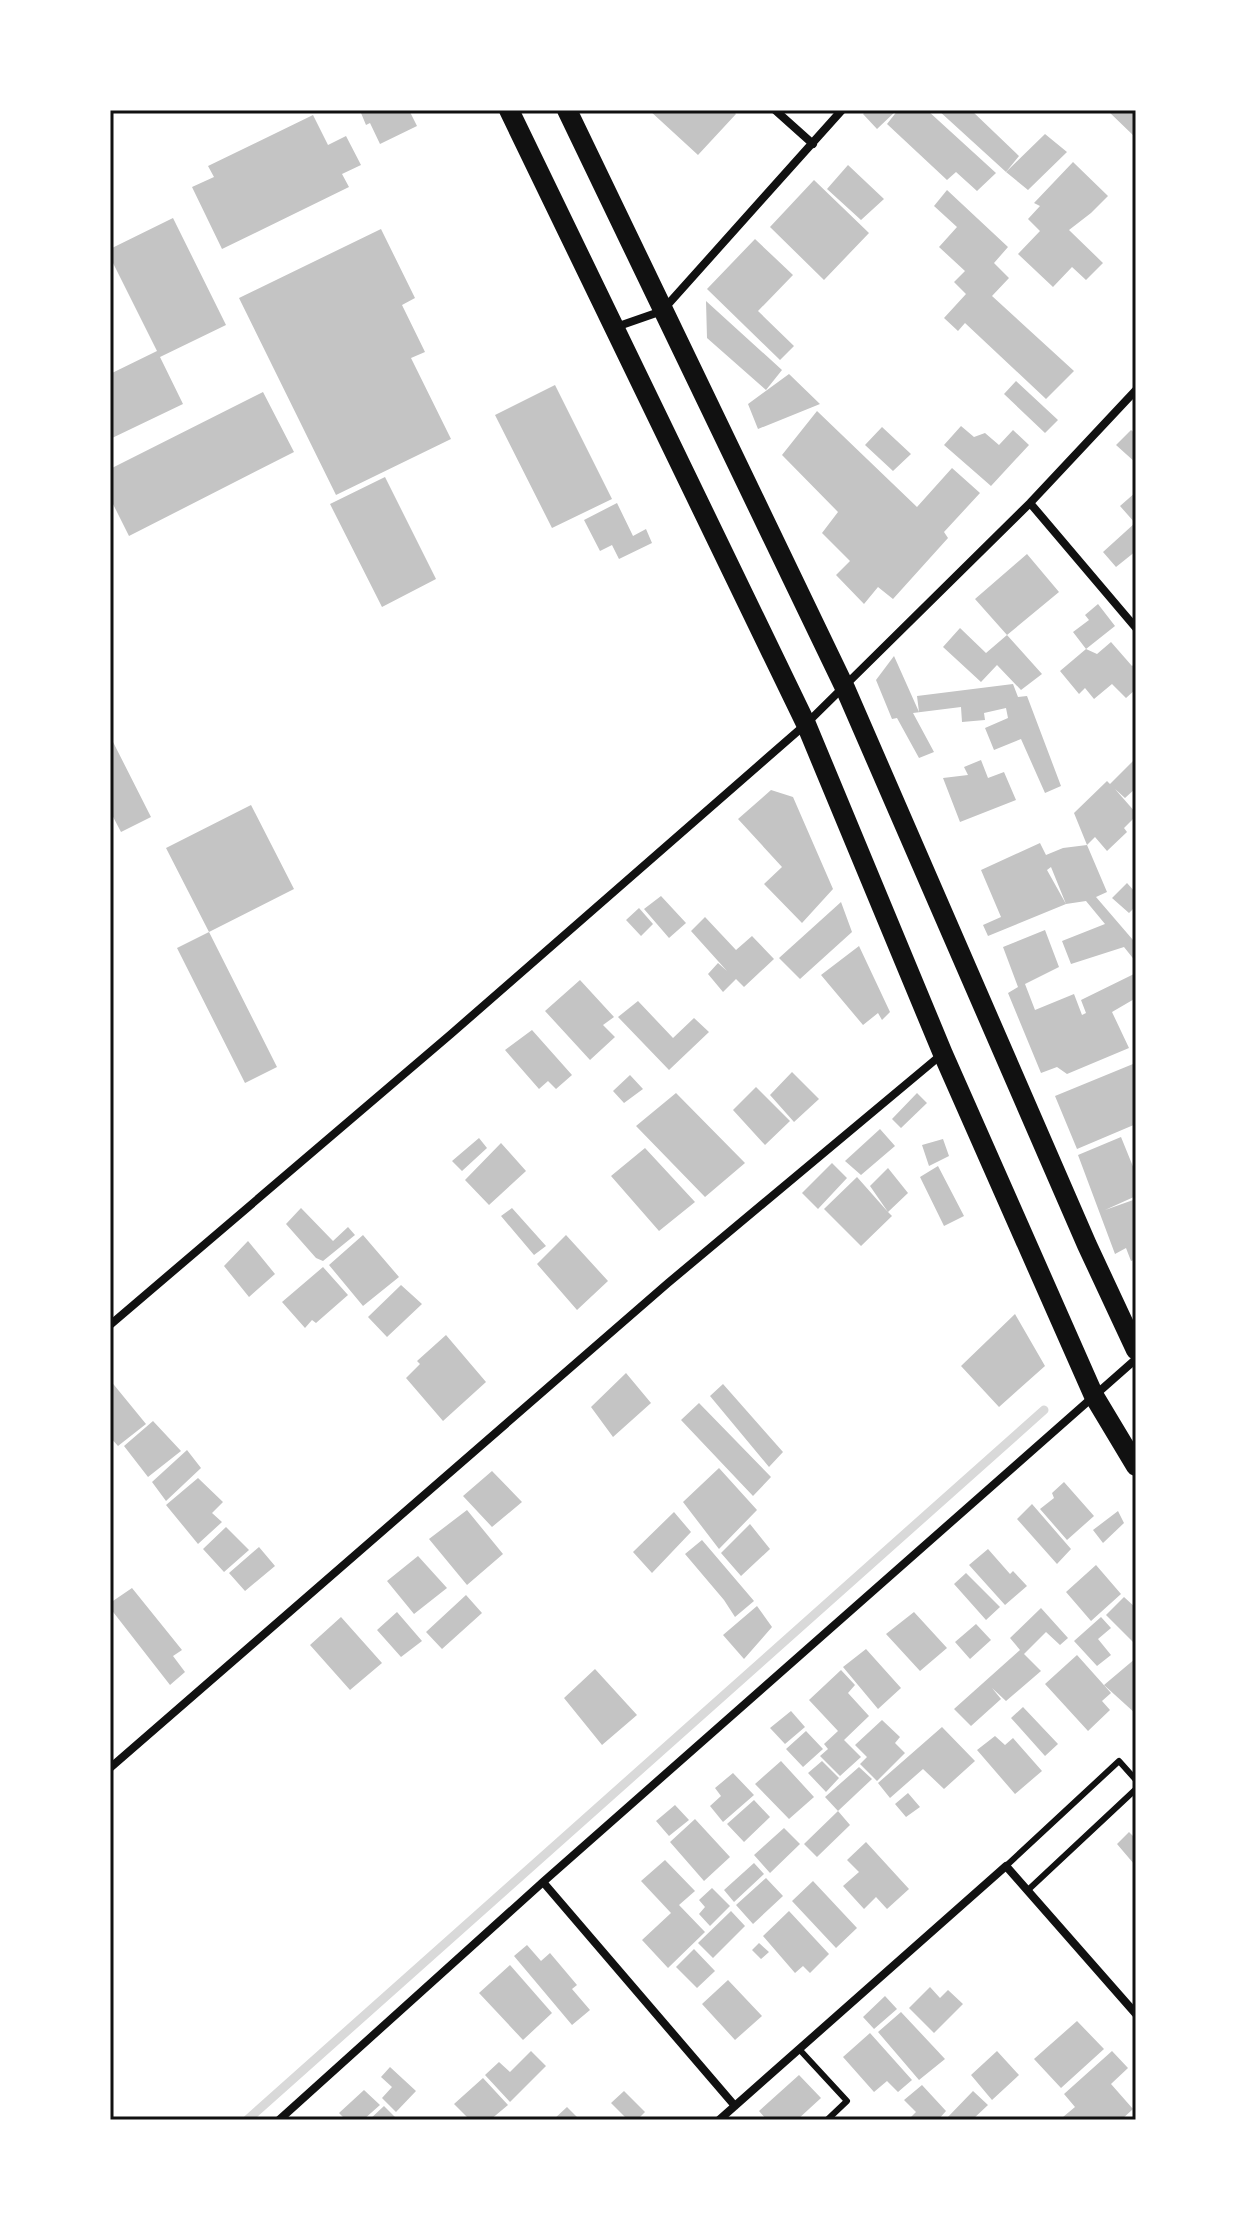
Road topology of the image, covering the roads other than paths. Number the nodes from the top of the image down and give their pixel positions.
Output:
1 (509, 110) edge
2 (567, 110) edge
3 (775, 110) edge
4 (842, 110) edge
5 (813, 144) junction
6 (662, 311) junction
7 (616, 327) junction
8 (1136, 390) edge
9 (1030, 503) junction
10 (1136, 628) edge
11 (845, 688) junction
12 (806, 724) junction
13 (943, 1054) junction
14 (110, 1325) edge
15 (1136, 1350) edge
16 (1136, 1359) edge
17 (1094, 1396) junction
18 (1136, 1466) edge
19 (110, 1768) edge
20 (1136, 1780) edge
21 (1136, 1789) edge
22 (1006, 1866) junction
23 (543, 1882) junction
24 (1028, 1890) junction
25 (1136, 2014) edge
26 (799, 2049) junction
27 (735, 2106) junction
28 (279, 2120) edge
29 (719, 2120) edge
30 (827, 2120) edge

1 - 7 main road
2 - 6 main road
3 - 5 street
4 - 5 street
5 - 6 street
6 - 7 street
6 - 11 main road
7 - 12 main road
8 - 9 street
9 - 10 street
9 - 11 street
11 - 12 street
11 - 15 main road
12 - 13 main road
12 - 14 street
13 - 17 main road
13 - 19 street
16 - 17 street
17 - 18 main road
17 - 23 street
20 - 22 lane
21 - 24 lane
22 - 24 street
22 - 26 street
23 - 27 street
23 - 28 street
24 - 25 street
26 - 27 street
26 - 30 lane
27 - 29 street

